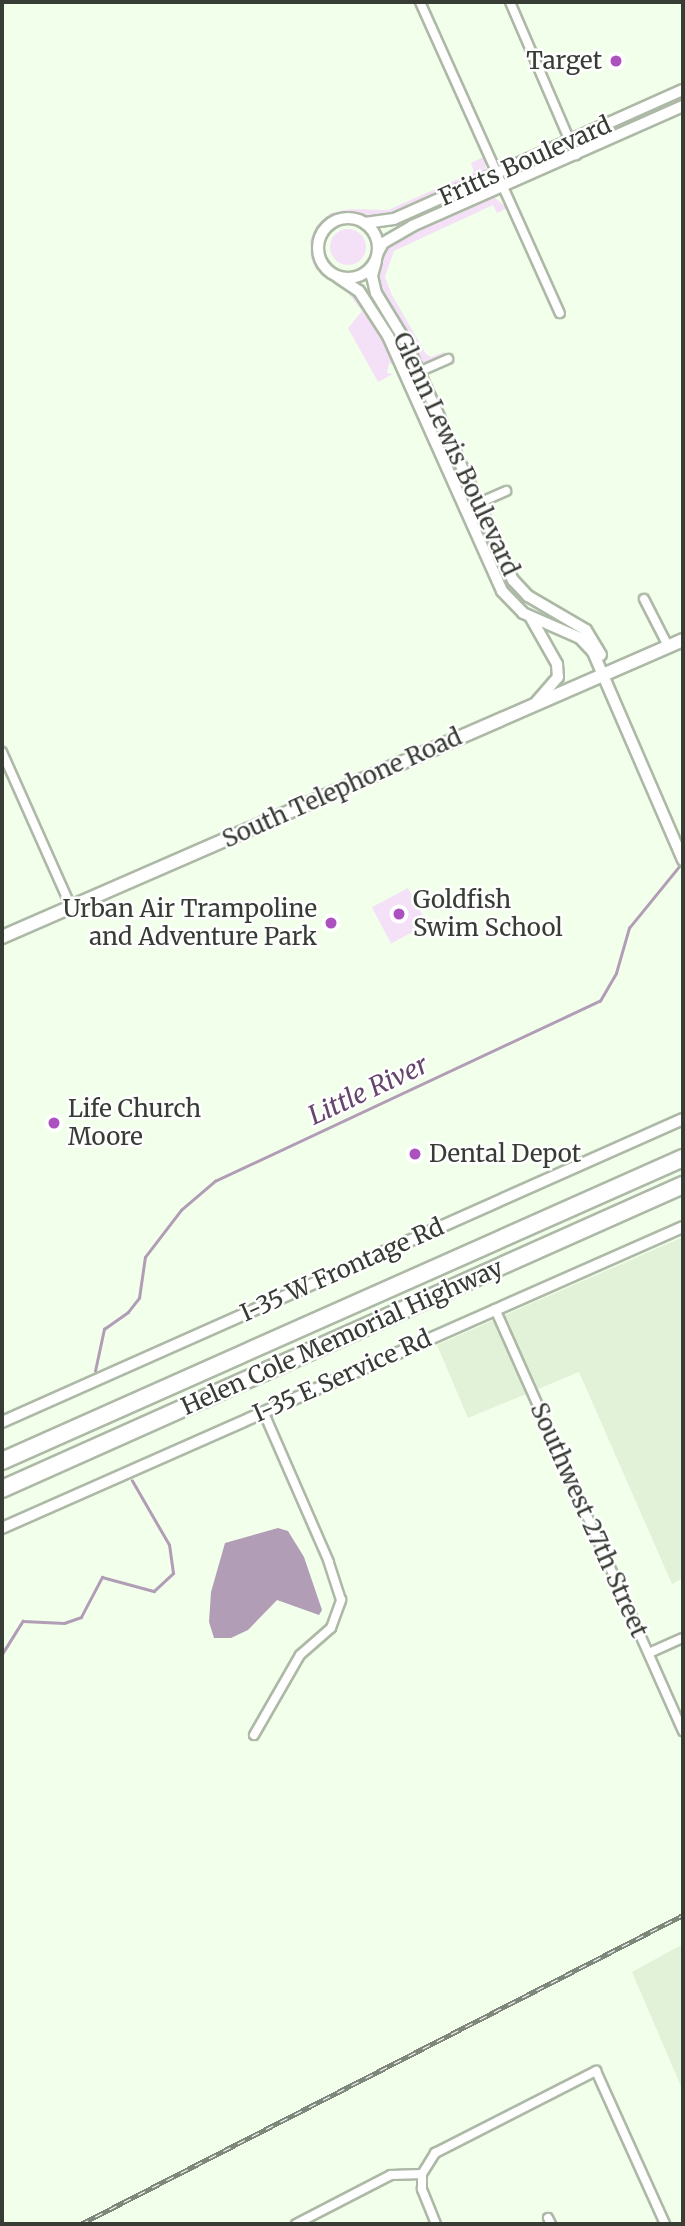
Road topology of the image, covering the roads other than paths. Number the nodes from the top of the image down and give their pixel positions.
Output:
1 (419, 2) edge
2 (510, 2) edge
3 (683, 90) edge
4 (683, 106) edge
5 (571, 141) junction
6 (576, 155) junction
7 (498, 173) junction
8 (504, 188) junction
9 (365, 223) junction
10 (377, 257) junction
11 (338, 277) junction
12 (560, 313) dead end
13 (449, 359) dead end
14 (419, 372) junction
15 (407, 377) junction
16 (506, 491) dead end
17 (479, 503) junction
18 (465, 509) junction
19 (644, 599) dead end
20 (527, 614) junction
21 (683, 640) edge
22 (668, 646) junction
23 (603, 675) junction
24 (531, 706) junction
25 (2, 752) edge
26 (683, 860) edge
27 (71, 907) junction
28 (2, 937) edge
29 (683, 1119) edge
30 (683, 1158) edge
31 (683, 1185) edge
32 (683, 1227) edge
33 (495, 1309) junction
34 (263, 1411) junction
35 (2, 1422) edge
36 (2, 1461) edge
37 (2, 1489) edge
38 (2, 1528) edge
39 (683, 1638) edge
40 (649, 1653) junction
41 (683, 1731) edge
42 (254, 1735) dead end
43 (422, 2174) junction
44 (296, 2224) edge
45 (436, 2224) edge
46 (665, 2224) edge

1 - 7 street
2 - 5 street
3 - 5 street, Fritts Boulevard
4 - 6 street, Fritts Boulevard
5 - 6 street
5 - 7 street, Fritts Boulevard
6 - 8 street, Fritts Boulevard
7 - 8 street
7 - 9 street, Fritts Boulevard
8 - 10 street, Fritts Boulevard
8 - 12 street
9 - 10 street
9 - 11 street
10 - 11 street
10 - 14 street, Glenn Lewis Boulevard
11 - 15 street, Glenn Lewis Boulevard
13 - 14 street
14 - 15 street
14 - 17 street, Glenn Lewis Boulevard
15 - 18 street, Glenn Lewis Boulevard
16 - 17 street
17 - 18 street
17 - 23 street, Glenn Lewis Boulevard
18 - 20 street, Glenn Lewis Boulevard
19 - 22 street
20 - 23 street, Glenn Lewis Boulevard
20 - 24 street, Glenn Lewis Boulevard
21 - 22 main road, South Telephone Road
22 - 23 main road, South Telephone Road
23 - 24 main road, South Telephone Road
23 - 26 street
24 - 27 main road, South Telephone Road
25 - 27 street
27 - 28 main road, South Telephone Road
29 - 35 street, I-35 W Frontage Rd
30 - 36 highway, Helen Cole Memorial Highway
31 - 37 highway, Helen Cole Memorial Highway
32 - 33 street, I-35 E Service Rd
33 - 34 street, I-35 E Service Rd
33 - 40 street, Southwest 27th Street
34 - 38 street, I-35 E Service Rd
34 - 42 street
39 - 40 street
40 - 41 street, Southwest 27th Street
43 - 44 street
43 - 45 street
43 - 46 street

